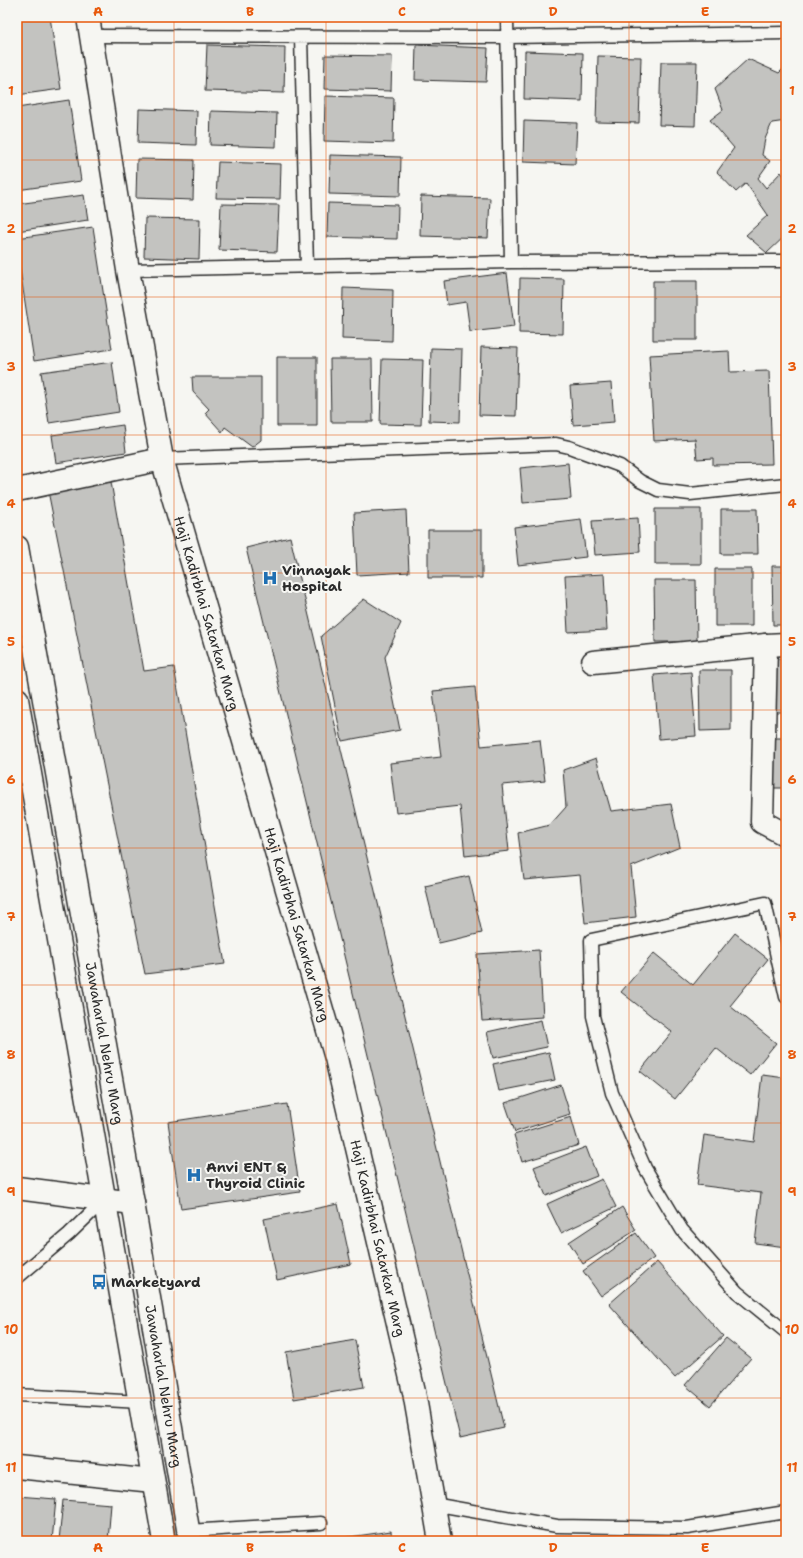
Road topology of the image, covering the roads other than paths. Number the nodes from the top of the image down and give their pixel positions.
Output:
1 (507, 17) edge
2 (90, 27) edge
3 (786, 33) edge
4 (301, 37) junction
5 (507, 37) junction
6 (786, 261) edge
7 (511, 262) junction
8 (308, 266) junction
9 (128, 270) junction
10 (162, 459) junction
11 (786, 484) edge
12 (17, 490) edge
13 (17, 546) edge
14 (776, 644) edge
15 (593, 662) dead end
16 (17, 698) edge
17 (786, 835) edge
18 (786, 997) edge
19 (17, 1188) edge
20 (104, 1199) junction
21 (132, 1202) junction
22 (17, 1278) edge
23 (786, 1332) edge
24 (17, 1395) edge
25 (140, 1402) junction
26 (17, 1467) edge
27 (153, 1481) junction
28 (432, 1504) junction
29 (786, 1512) edge
30 (321, 1523) dead end
31 (189, 1536) edge
32 (164, 1541) edge
33 (440, 1541) edge

1 - 5 lane
2 - 4 lane
2 - 9 street, Haji Kadirbhai Satarkar Marg
3 - 5 lane
4 - 5 lane
4 - 8 lane
5 - 7 lane
6 - 7 lane
7 - 8 lane
8 - 9 lane
9 - 10 street, Haji Kadirbhai Satarkar Marg
10 - 11 lane
10 - 12 street
10 - 28 street, Haji Kadirbhai Satarkar Marg
13 - 21 street, Jawaharlal Nehru Marg
14 - 15 street
14 - 17 street
16 - 20 street, Jawaharlal Nehru Marg
18 - 23 lane
19 - 20 street
20 - 21 street
20 - 22 lane
20 - 25 street, Jawaharlal Nehru Marg
21 - 31 street, Jawaharlal Nehru Marg
24 - 25 lane
25 - 27 street, Jawaharlal Nehru Marg
26 - 27 street
27 - 32 street, Jawaharlal Nehru Marg
28 - 29 lane
28 - 33 street, Haji Kadirbhai Satarkar Marg
30 - 31 lane

